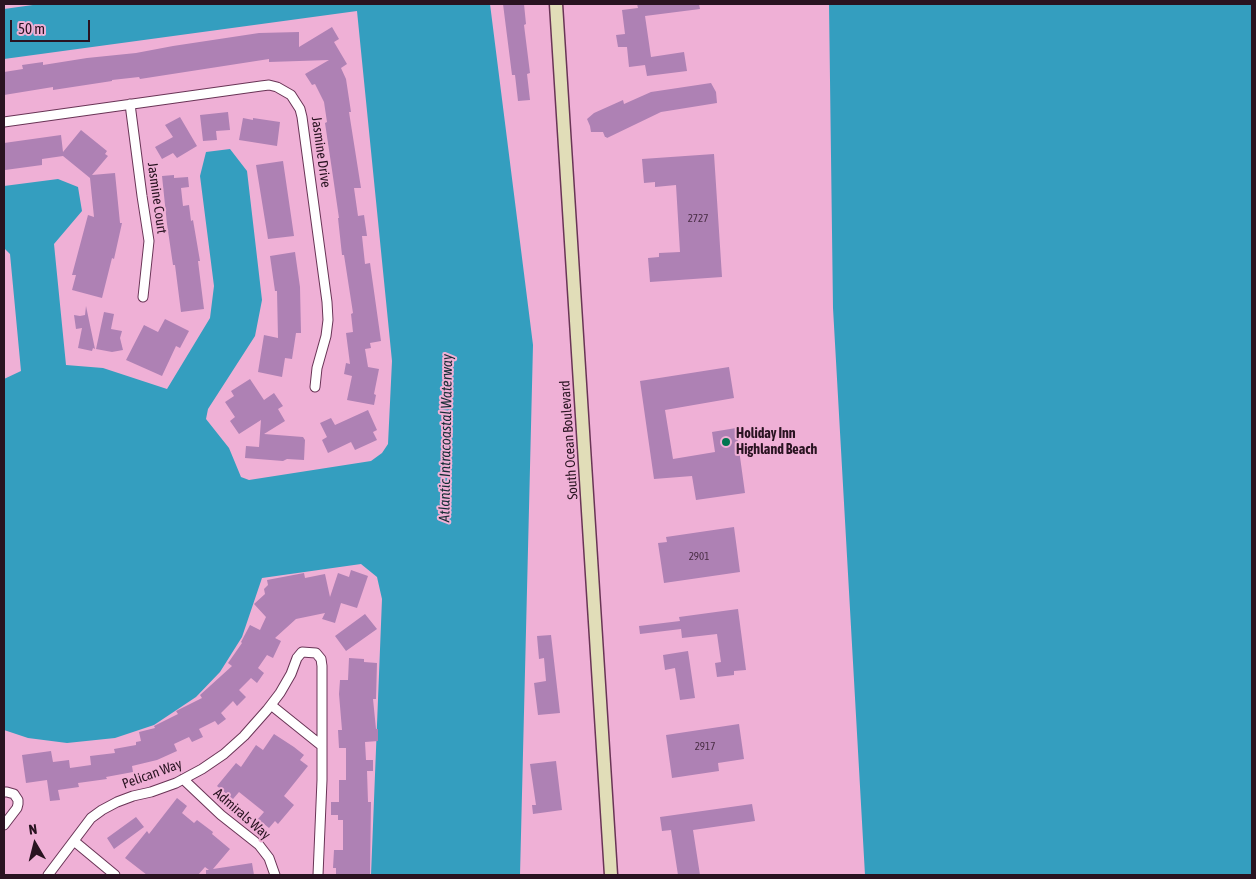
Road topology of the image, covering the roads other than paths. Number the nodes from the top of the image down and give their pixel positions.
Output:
1 (556, 4) edge
2 (130, 104) junction
3 (4, 122) edge
4 (143, 297) dead end
5 (315, 387) dead end
6 (271, 704) junction
7 (322, 746) junction
8 (183, 779) junction
9 (4, 792) edge
10 (4, 824) edge
11 (74, 841) junction
12 (48, 875) edge
13 (115, 875) edge
14 (274, 875) edge
15 (316, 875) edge
16 (611, 875) edge

1 - 16 main road, South Ocean Boulevard
2 - 3 street, Jasmine Drive
2 - 4 street, Jasmine Court
2 - 5 street, Jasmine Drive
6 - 7 street
6 - 7 street, Pelican Way
6 - 8 street, Pelican Way
7 - 15 street, Pelican Way
8 - 11 street, Pelican Way
8 - 14 street, Admirals Way
9 - 10 street
11 - 12 street, Pelican Way
11 - 13 street

